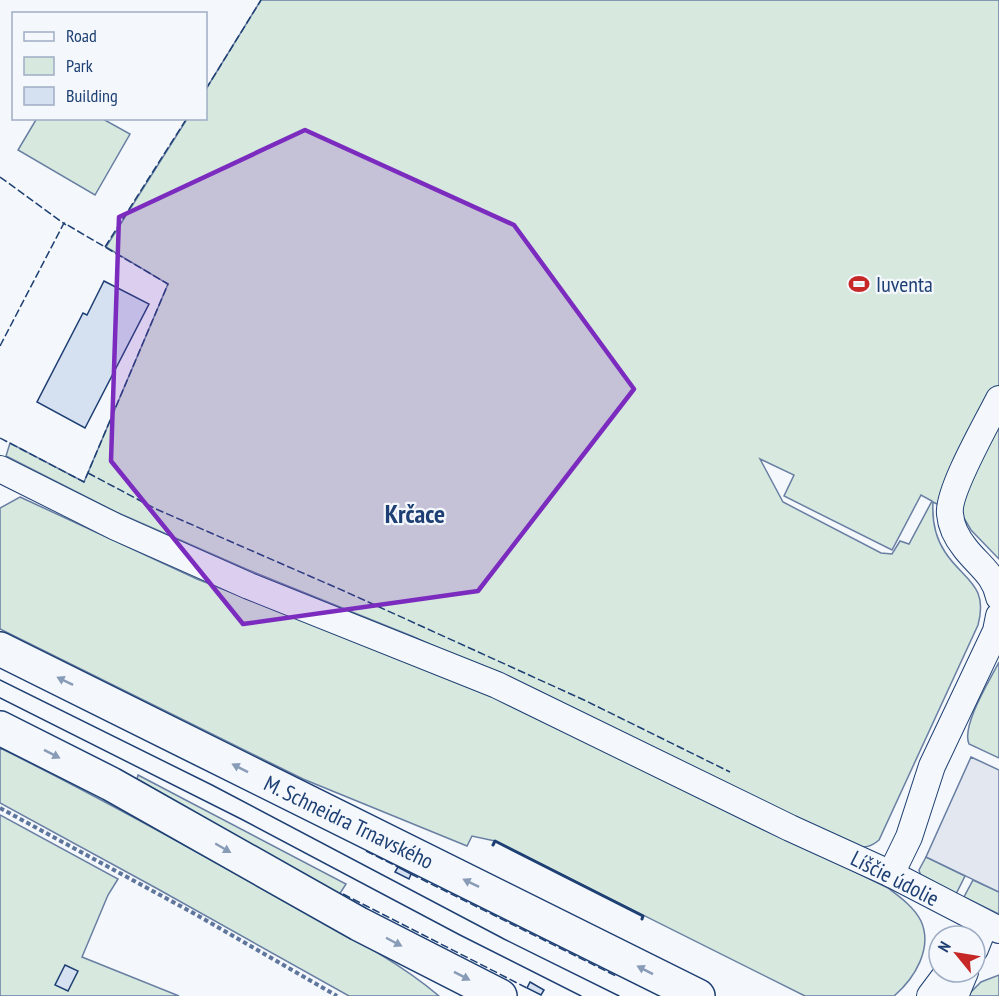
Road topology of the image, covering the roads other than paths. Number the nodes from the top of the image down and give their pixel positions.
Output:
1 (999, 399) edge
2 (0, 469) edge
3 (999, 597) edge
4 (999, 616) edge
5 (0, 649) edge
6 (0, 728) edge
7 (891, 874) junction
8 (976, 924) edge
9 (500, 996) edge
10 (698, 996) edge

1 - 3 street
2 - 7 street, Líščie údolie
4 - 7 street
10 -> 5 main road, M. Schneidra Trnavského
6 -> 9 main road
7 - 8 street, Líščie údolie

